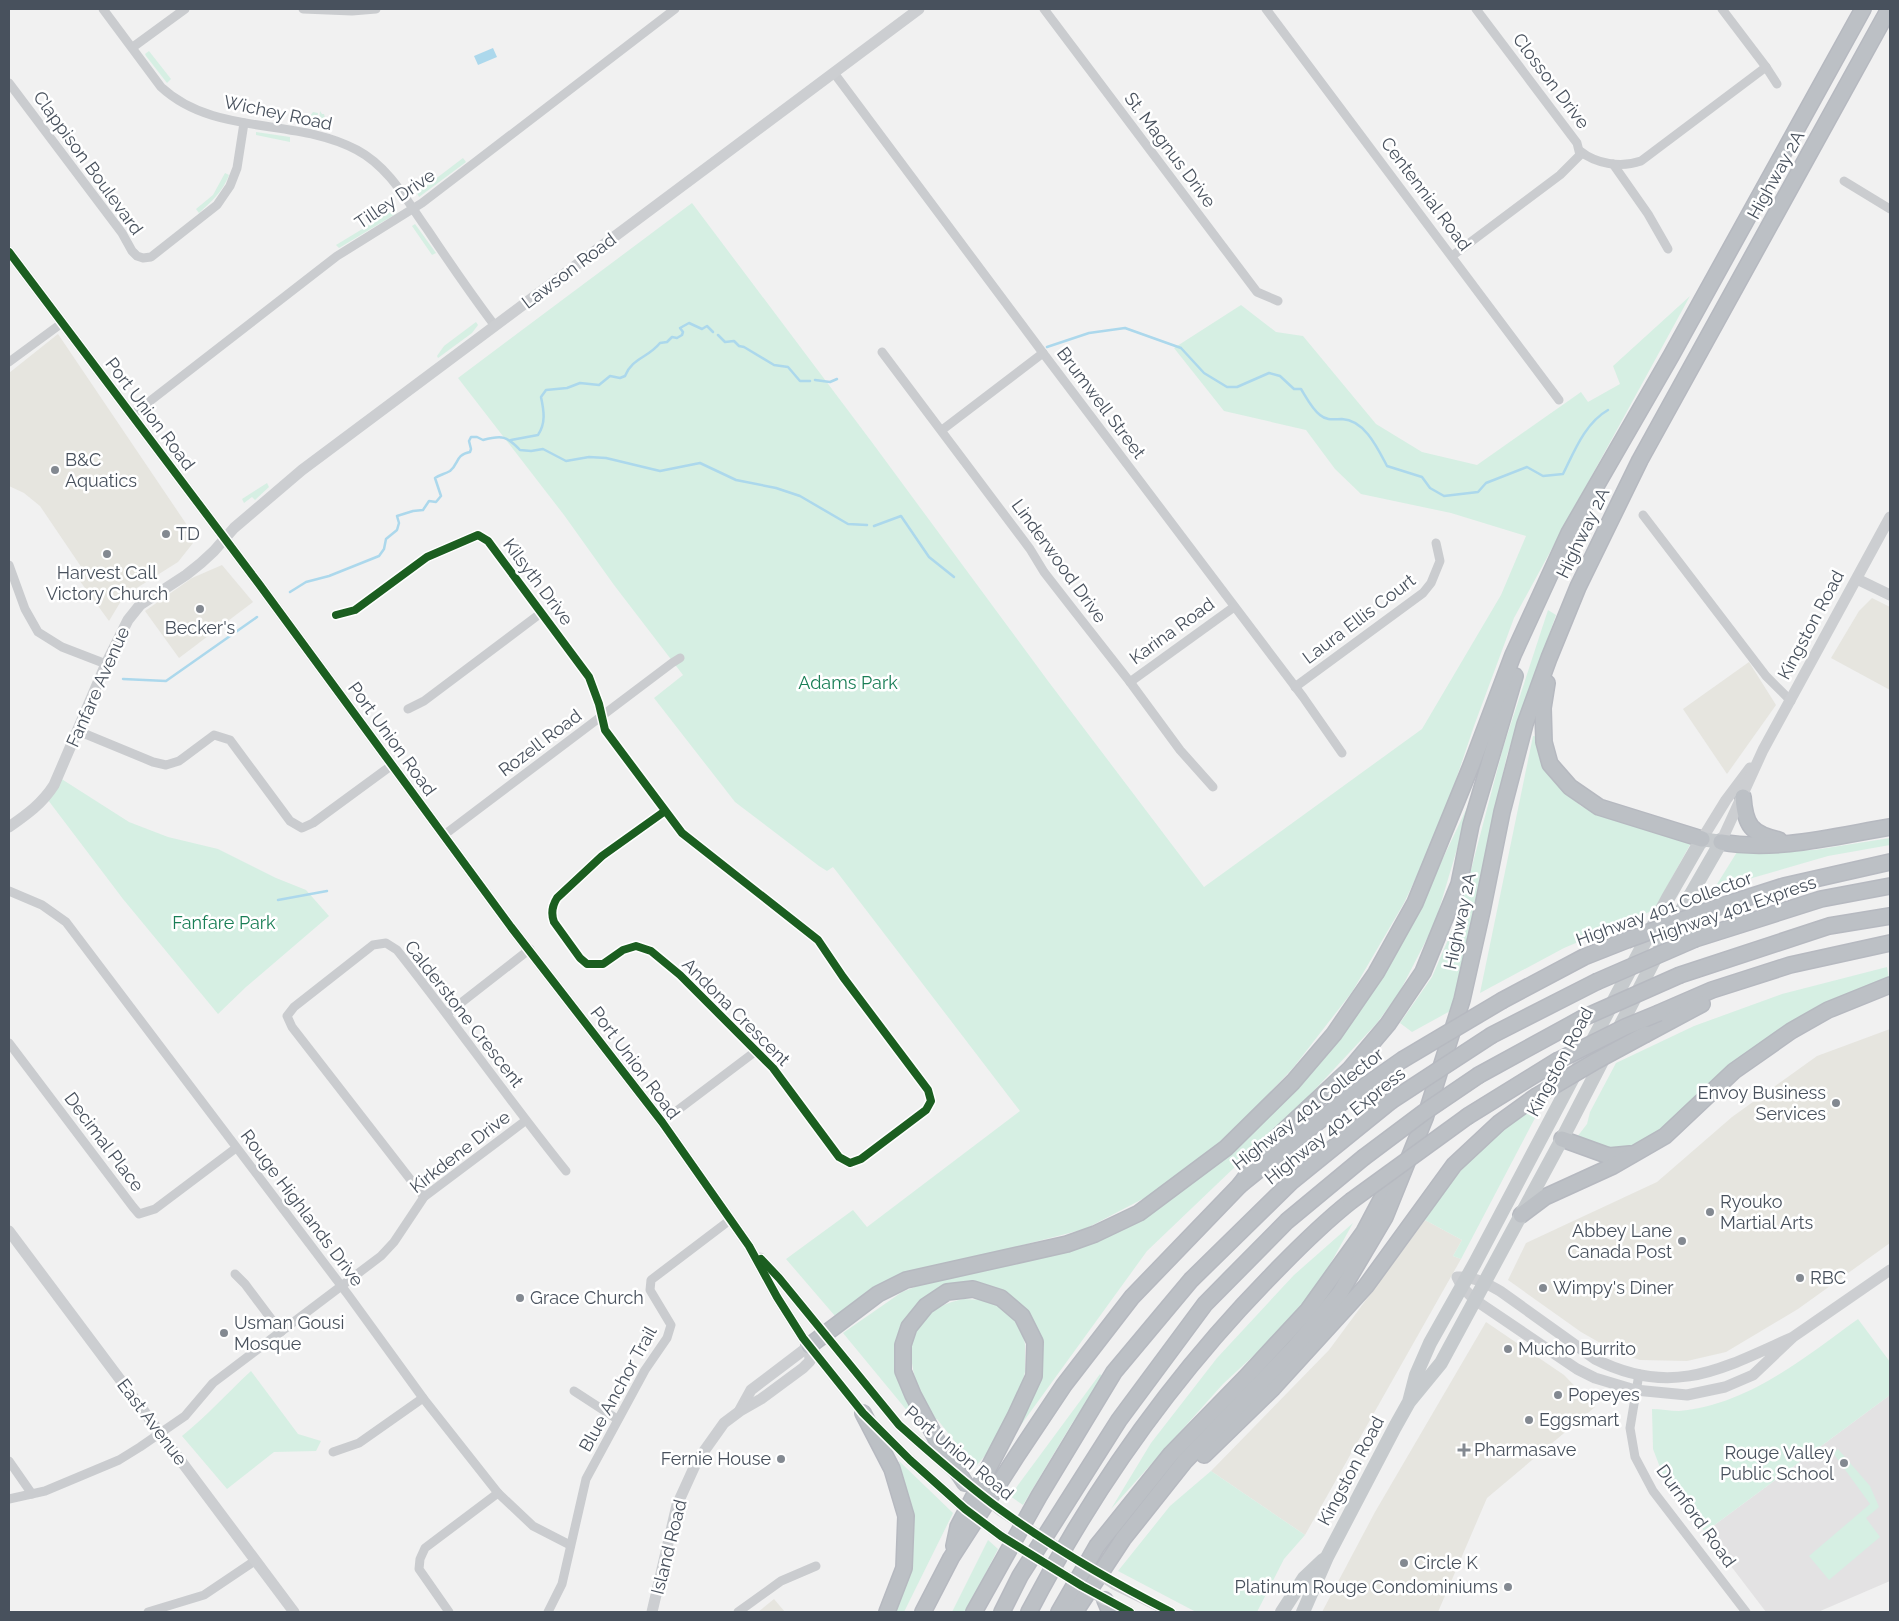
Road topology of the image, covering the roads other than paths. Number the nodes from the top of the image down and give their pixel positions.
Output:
1 (103, 9) edge
2 (185, 9) edge
3 (303, 9) edge
4 (376, 9) edge
5 (675, 9) edge
6 (919, 9) edge
7 (1044, 9) edge
8 (1266, 9) edge
9 (1476, 9) edge
10 (1722, 9) edge
11 (1863, 9) edge
12 (1889, 9) edge
13 (133, 48) junction
14 (1766, 67) junction
15 (834, 73) junction
16 (9, 83) edge
17 (1777, 84) dead end
18 (244, 123) junction
19 (1580, 151) junction
20 (1613, 164) junction
21 (1844, 181) dead end
22 (413, 209) junction
23 (1890, 209) edge
24 (1668, 249) dead end
25 (9, 252) edge
26 (1452, 256) junction
27 (1278, 301) dead end
28 (62, 322) junction
29 (495, 326) junction
30 (882, 352) dead end
31 (1043, 353) junction
32 (9, 362) edge
33 (1559, 400) dead end
34 (132, 415) junction
35 (942, 430) junction
36 (1643, 515) dead end
37 (1890, 516) edge
38 (1569, 532) junction
39 (225, 539) junction
40 (1436, 543) dead end
41 (9, 565) edge
42 (1856, 579) junction
43 (1890, 596) edge
44 (1234, 607) junction
45 (541, 613) junction
46 (336, 615) dead end
47 (1561, 628) junction
48 (680, 658) dead end
49 (106, 664) junction
50 (1130, 682) junction
51 (1296, 687) junction
52 (1791, 701) junction
53 (408, 710) dead end
54 (601, 717) junction
55 (78, 731) junction
56 (1763, 750) junction
57 (1342, 752) dead end
58 (392, 765) junction
59 (1213, 787) dead end
60 (1743, 797) junction
61 (665, 811) junction
62 (1890, 826) edge
63 (9, 827) edge
64 (444, 836) junction
65 (1702, 838) junction
66 (1721, 842) junction
67 (1793, 843) junction
68 (1890, 862) edge
69 (1890, 886) edge
70 (9, 891) edge
71 (1890, 916) edge
72 (1890, 943) edge
73 (530, 949) junction
74 (1790, 965) junction
75 (1890, 985) edge
76 (448, 1014) junction
77 (9, 1043) edge
78 (756, 1051) junction
79 (1425, 1118) junction
80 (526, 1121) junction
81 (662, 1122) junction
82 (1544, 1131) junction
83 (1562, 1139) junction
84 (236, 1148) junction
85 (1636, 1153) junction
86 (566, 1171) dead end
87 (1240, 1185) junction
88 (424, 1197) junction
89 (1521, 1215) junction
90 (730, 1220) junction
91 (9, 1231) edge
92 (749, 1246) junction
93 (1890, 1270) edge
94 (235, 1274) dead end
95 (1465, 1281) junction
96 (1485, 1283) junction
97 (341, 1286) junction
98 (1475, 1300) junction
99 (281, 1332) junction
100 (824, 1334) junction
101 (1793, 1337) junction
102 (809, 1346) junction
103 (1639, 1374) junction
104 (1635, 1390) junction
105 (574, 1391) dead end
106 (423, 1398) junction
107 (1409, 1402) junction
108 (863, 1413) junction
109 (617, 1419) junction
110 (160, 1434) junction
111 (333, 1452) dead end
112 (9, 1461) edge
113 (965, 1483) junction
114 (498, 1493) junction
115 (32, 1494) junction
116 (9, 1499) edge
117 (1123, 1539) junction
118 (570, 1545) junction
119 (1326, 1557) junction
120 (952, 1558) junction
121 (256, 1560) junction
122 (816, 1566) dead end
123 (1108, 1606) edge
124 (148, 1612) edge
125 (294, 1612) edge
126 (449, 1612) edge
127 (548, 1612) edge
128 (652, 1612) edge
129 (738, 1612) edge
130 (887, 1612) edge
131 (923, 1612) edge
132 (974, 1612) edge
133 (1002, 1612) edge
134 (1029, 1612) edge
135 (1058, 1612) edge
136 (1075, 1612) edge
137 (1130, 1612) edge
138 (1171, 1612) edge
139 (1282, 1612) edge
140 (1303, 1612) edge
141 (1746, 1612) edge

1 - 13 street, Wichey Road
2 - 13 street
3 - 4 street
5 - 22 street, Tilley Drive
6 - 15 street, Lawson Road
7 - 27 street, St. Magnus Drive
8 - 26 street, Centennial Road
9 - 19 street, Closson Drive
10 - 14 street
11 - 38 highway, Highway 2A
12 - 47 highway, Highway 2A
13 - 18 street, Wichey Road
14 - 17 street
14 - 20 street
15 - 29 street, Lawson Road
15 - 31 street, Brumwell Street
16 - 18 street, Clappison Boulevard
18 - 22 street, Wichey Road
19 - 20 street
19 - 26 street
20 - 24 street
21 - 23 street
22 - 29 street, Wichey Road
22 - 34 street, Tilley Drive
25 - 28 street, Port Union Road
26 - 33 street, Centennial Road
28 - 32 street
28 - 34 street, Port Union Road
29 - 39 street, Lawson Road
30 - 35 street, Linderwood Drive
31 - 35 street
31 - 44 street, Brumwell Street
34 - 39 street, Port Union Road
35 - 50 street, Linderwood Drive
36 - 52 street
37 - 42 street, Kingston Road
38 - 87 highway
38 - 100 highway
39 - 49 street, Fanfare Avenue
39 - 58 street, Port Union Road
40 - 51 street, Laura Ellis Court
41 - 49 street
42 - 43 street
42 - 52 street, Kingston Road
44 - 50 street, Karina Road
44 - 51 street, Brumwell Street
45 - 46 street, Kilsyth Drive
45 - 53 street
45 - 54 street, Kilsyth Drive
47 - 65 highway
47 - 79 highway, Highway 2A
48 - 54 street, Rozell Road
49 - 55 street, Fanfare Avenue
50 - 59 street, Linderwood Drive
51 - 57 street, Brumwell Street
52 - 56 street, Kingston Road
54 - 61 street, Andona Crescent
54 - 64 street, Rozell Road
55 - 58 street
55 - 63 street, Fanfare Avenue
56 - 60 street, Kingston Road
56 - 65 street, Kingston Road
58 - 64 street, Port Union Road
60 - 66 street, Kingston Road
60 - 67 highway
61 - 78 street, Andona Crescent
61 - 78 street, Andona Crescent
62 - 67 highway
64 - 73 street, Port Union Road
65 - 66 main road
65 - 82 main road, Kingston Road
66 - 67 highway
66 - 83 main road, Kingston Road
68 - 87 highway, Highway 401 Collector, bridge
69 - 132 highway, Highway 401 Express, bridge
70 - 84 street, Rouge Highlands Drive
71 - 133 highway, bridge
72 - 74 highway
73 - 76 street
73 - 81 street, Port Union Road
74 - 117 highway, bridge
74 - 134 highway, bridge
75 - 85 highway
76 - 80 street, Calderstone Crescent
76 - 88 street, Calderstone Crescent
77 - 84 street, Decimal Place
78 - 81 street
79 - 117 highway
79 - 135 highway
80 - 86 street, Calderstone Crescent
80 - 88 street, Kirkdene Drive
81 - 90 street, Port Union Road
82 - 83 main road
82 - 95 main road, Kingston Road
83 - 85 highway
83 - 89 main road, Kingston Road
84 - 97 street, Rouge Highlands Drive
85 - 89 highway
87 - 120 highway, Highway 401 Collector
88 - 97 street, Kirkdene Drive
89 - 96 main road, Kingston Road
90 - 92 street, Port Union Road
90 - 109 street, Blue Anchor Trail
91 - 110 street, East Avenue
92 - 100 street, Port Union Road
92 - 102 street, Port Union Road
93 - 101 street
94 - 99 street
95 - 96 street
95 - 98 street
95 - 107 main road, Kingston Road
96 - 98 main road, Kingston Road
96 - 103 street
97 - 99 street, Kirkdene Drive
97 - 106 street, Rouge Highlands Drive
98 - 104 street
98 - 107 main road, Kingston Road
99 - 110 street, Kirkdene Drive
100 - 102 highway
100 - 113 street, Port Union Road
101 - 103 street
101 - 104 street
102 - 108 street, Port Union Road
102 - 128 street, Island Road
103 - 104 street, Durnford Road
104 - 141 street, Durnford Road
105 - 109 street
106 - 111 street
106 - 114 street, Rouge Highlands Drive
107 - 119 main road, Kingston Road
108 - 123 street, Port Union Road, bridge
108 - 130 highway
109 - 118 street, Blue Anchor Trail
110 - 115 street, Kirkdene Drive
110 - 121 street, East Avenue
112 - 115 street
113 - 120 highway
113 - 138 street, Port Union Road, bridge
114 - 118 street, Rouge Highlands Drive
114 - 126 street
115 - 116 street, Kirkdene Drive
117 - 136 highway
118 - 127 street, Blue Anchor Trail
119 - 139 main road, Kingston Road
119 - 140 main road, Kingston Road
120 - 131 highway, Highway 401 Collector
121 - 124 street
121 - 125 street, East Avenue
122 - 129 street
123 - 137 street, Port Union Road

